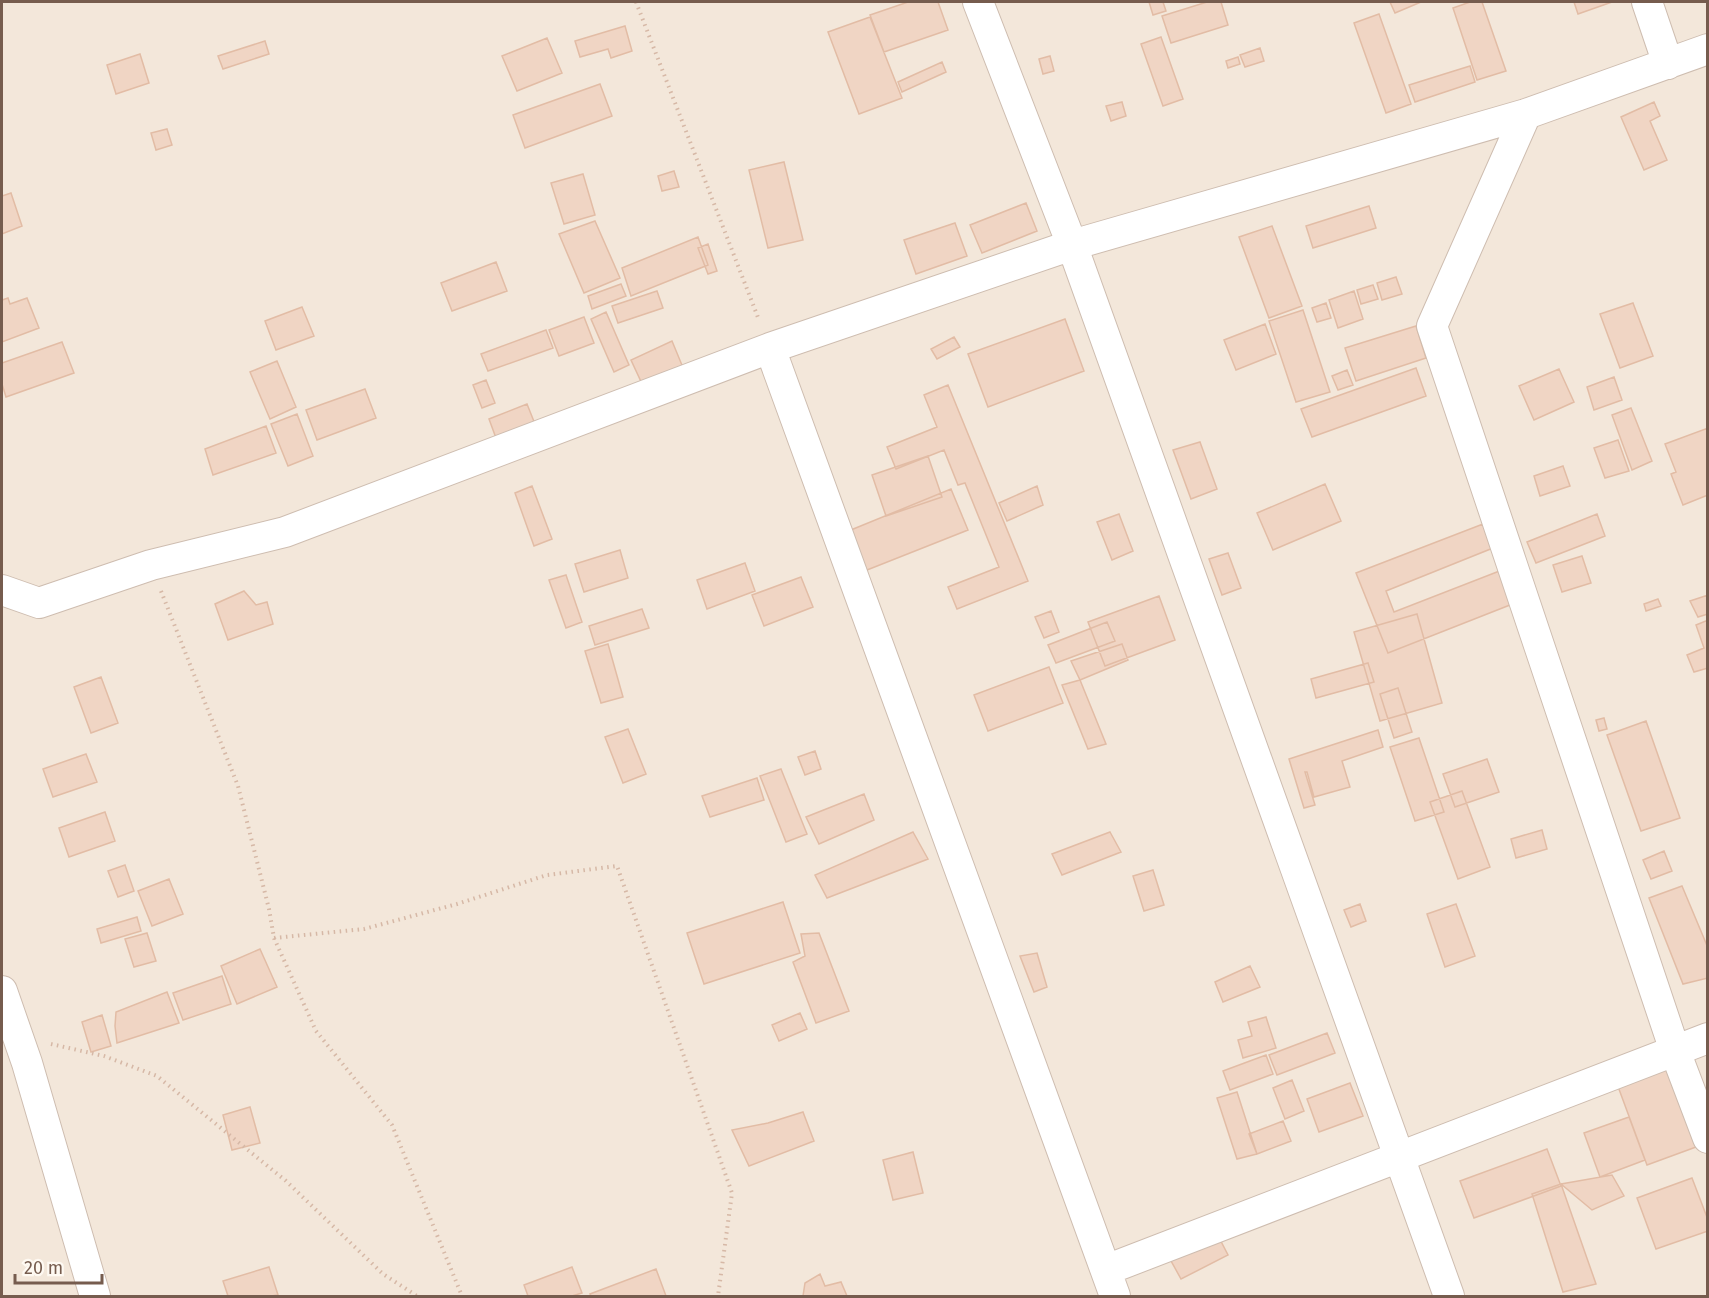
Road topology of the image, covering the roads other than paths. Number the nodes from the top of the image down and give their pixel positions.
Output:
1 (978, 2) edge
2 (1647, 2) edge
3 (1707, 49) edge
4 (1668, 64) junction
5 (1526, 114) junction
6 (1072, 245) junction
7 (770, 348) junction
8 (2, 590) edge
9 (2, 991) edge
10 (1707, 1038) edge
11 (1675, 1051) junction
12 (1707, 1138) edge
13 (1399, 1157) junction
14 (1110, 1283) edge
15 (95, 1296) edge
16 (1449, 1296) edge

1 - 6 street
2 - 4 street
3 - 4 street
4 - 5 street
5 - 6 street
5 - 11 street
6 - 7 street
6 - 13 street
7 - 8 street
7 - 14 street
9 - 15 street
10 - 11 street
11 - 12 street
11 - 13 street
13 - 14 street
13 - 16 street

